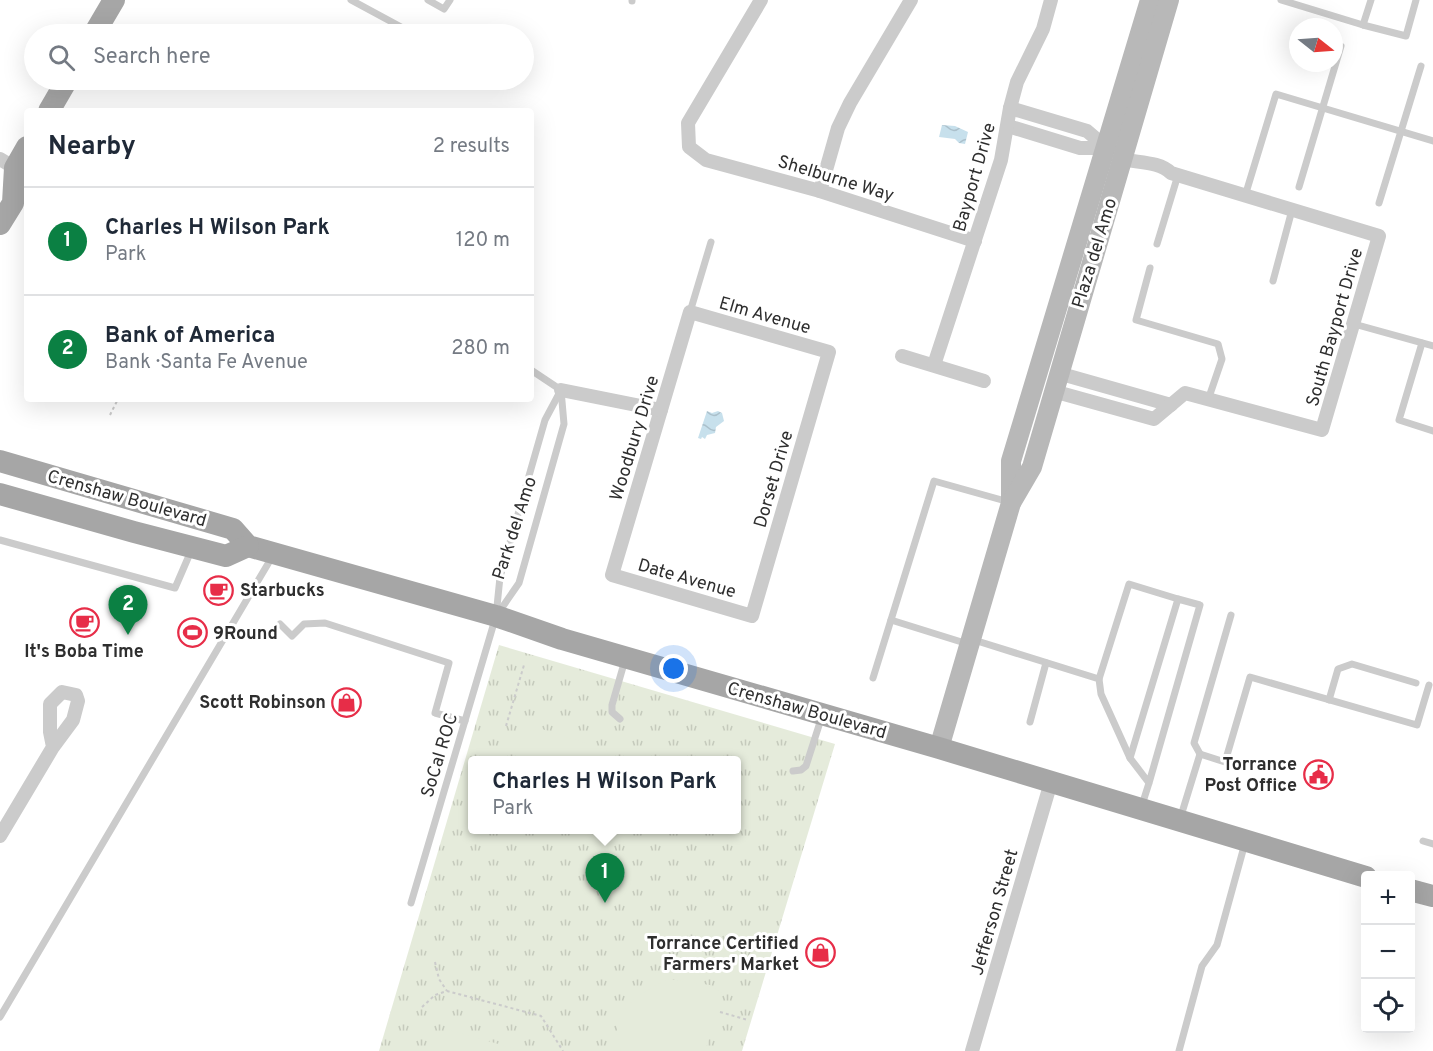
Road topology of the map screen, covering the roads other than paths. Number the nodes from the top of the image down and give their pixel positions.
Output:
1 (114, 0) edge
2 (351, 0) edge
3 (428, 0) edge
4 (450, 0) edge
5 (761, 0) edge
6 (911, 0) edge
7 (1051, 0) edge
8 (1150, 0) edge
9 (1169, 0) edge
10 (1281, 0) edge
11 (1371, 0) edge
12 (1416, 0) edge
13 (1298, 2) edge
14 (100, 24) edge
15 (395, 24) edge
16 (1363, 25) junction
17 (1421, 66) dead end
18 (1333, 72) edge
19 (61, 90) edge
20 (50, 108) edge
21 (1010, 108) junction
22 (1322, 108) junction
23 (1049, 120) junction
24 (1008, 126) junction
25 (1401, 132) junction
26 (1043, 137) junction
27 (1433, 141) edge
28 (24, 150) edge
29 (1117, 156) junction
30 (5, 168) edge
31 (1175, 174) junction
32 (1299, 187) dead end
33 (820, 191) junction
34 (1245, 196) junction
35 (1379, 203) dead end
36 (1292, 210) junction
37 (0, 224) edge
38 (975, 241) junction
39 (711, 242) dead end
40 (1157, 244) dead end
41 (1150, 268) dead end
42 (1273, 280) dead end
43 (690, 312) junction
44 (1354, 324) junction
45 (1422, 343) junction
46 (1433, 346) edge
47 (829, 352) joint
48 (902, 356) dead end
49 (934, 365) junction
50 (534, 372) edge
51 (984, 381) dead end
52 (1056, 382) junction
53 (1033, 386) junction
54 (561, 390) junction
55 (1208, 400) junction
56 (661, 410) junction
57 (1433, 431) edge
58 (0, 462) edge
59 (0, 494) edge
60 (1011, 503) junction
61 (0, 540) edge
62 (248, 546) junction
63 (192, 547) junction
64 (274, 553) junction
65 (612, 575) joint
66 (1178, 599) junction
67 (1231, 615) dead end
68 (496, 616) junction
69 (752, 616) joint
70 (891, 620) junction
71 (280, 624) dead end
72 (971, 642) junction
73 (626, 657) junction
74 (1046, 663) junction
75 (873, 678) dead end
76 (1099, 679) junction
77 (1416, 682) dead end
78 (1429, 685) dead end
79 (1329, 700) junction
80 (823, 714) junction
81 (620, 719) dead end
82 (465, 722) junction
83 (1030, 722) dead end
84 (53, 747) dead end
85 (939, 748) junction
86 (1200, 754) junction
87 (1130, 758) junction
88 (793, 771) dead end
89 (1051, 782) junction
90 (1149, 783) junction
91 (1141, 810) junction
92 (1180, 821) junction
93 (0, 836) edge
94 (1246, 841) junction
95 (1423, 841) dead end
96 (1433, 844) edge
97 (1361, 876) edge
98 (1415, 891) edge
99 (1433, 896) edge
100 (411, 903) dead end
101 (0, 1017) edge
102 (972, 1051) edge
103 (1179, 1051) edge

1 - 14 main road
2 - 15 lane
3 - 4 lane
5 - 33 street, Shelburne Way
6 - 33 street
7 - 21 street, Bayport Drive
8 - 29 main road, Plaza del Amo
9 - 29 main road, Plaza del Amo
10 - 13 lane
11 - 16 lane
12 - 16 lane
13 - 16 lane
17 - 25 lane
18 - 22 lane
19 - 20 main road
21 - 23 street, South Bayport Drive
21 - 24 street, Bayport Drive
22 - 25 lane
22 - 32 lane
22 - 34 lane
23 - 26 street
23 - 29 street, South Bayport Drive
24 - 26 street, South Bayport Drive
24 - 38 street, Bayport Drive
25 - 27 lane
25 - 35 lane
26 - 29 street, South Bayport Drive
28 - 30 main road
29 - 31 street, South Bayport Drive
29 - 52 main road, Plaza del Amo
29 - 53 main road, Plaza del Amo
30 - 37 main road
31 - 34 street, South Bayport Drive
31 - 40 lane
33 - 38 street, Shelburne Way
34 - 36 street, South Bayport Drive
36 - 42 lane
36 - 44 street, South Bayport Drive
38 - 49 street, Bayport Drive
39 - 43 lane
41 - 55 lane
43 - 47 street, Elm Avenue
43 - 56 street, Woodbury Drive
44 - 45 lane
44 - 55 street, South Bayport Drive
45 - 46 lane
45 - 57 lane
47 - 69 street, Dorset Drive
48 - 49 street
49 - 51 street
50 - 54 lane
52 - 53 main road
52 - 55 street, South Bayport Drive
52 - 60 main road, Plaza del Amo
53 - 60 main road, Plaza del Amo
54 - 56 street
54 - 68 lane, Park del Amo
54 - 68 lane, Park del Amo
56 - 65 street, Woodbury Drive
58 - 62 main road, Crenshaw Boulevard
59 - 63 main road, Crenshaw Boulevard
60 - 70 lane
60 - 72 main road, Plaza del Amo
61 - 63 lane
62 - 63 main road, Crenshaw Boulevard
62 - 64 main road, Crenshaw Boulevard
64 - 68 main road, Crenshaw Boulevard
64 - 101 lane
65 - 69 street, Date Avenue
66 - 76 lane
66 - 87 lane
66 - 90 lane
67 - 86 lane
68 - 73 main road, Crenshaw Boulevard
68 - 82 lane, SoCal ROC
70 - 72 lane
70 - 75 lane
71 - 82 lane
72 - 74 lane
72 - 85 main road, Plaza del Amo
73 - 80 main road, Crenshaw Boulevard
73 - 81 lane
74 - 76 lane
74 - 83 lane
76 - 87 lane
77 - 79 lane
78 - 79 lane
79 - 86 lane
80 - 85 main road, Crenshaw Boulevard
80 - 88 lane
82 - 100 lane, SoCal ROC
84 - 93 street
85 - 89 main road, Crenshaw Boulevard
86 - 92 lane
87 - 90 lane
89 - 91 main road, Crenshaw Boulevard
89 - 102 street, Jefferson Street
90 - 91 lane
91 - 92 main road, Crenshaw Boulevard
92 - 94 main road, Crenshaw Boulevard
94 - 97 main road, Crenshaw Boulevard
94 - 103 lane
95 - 96 lane
98 - 99 main road

